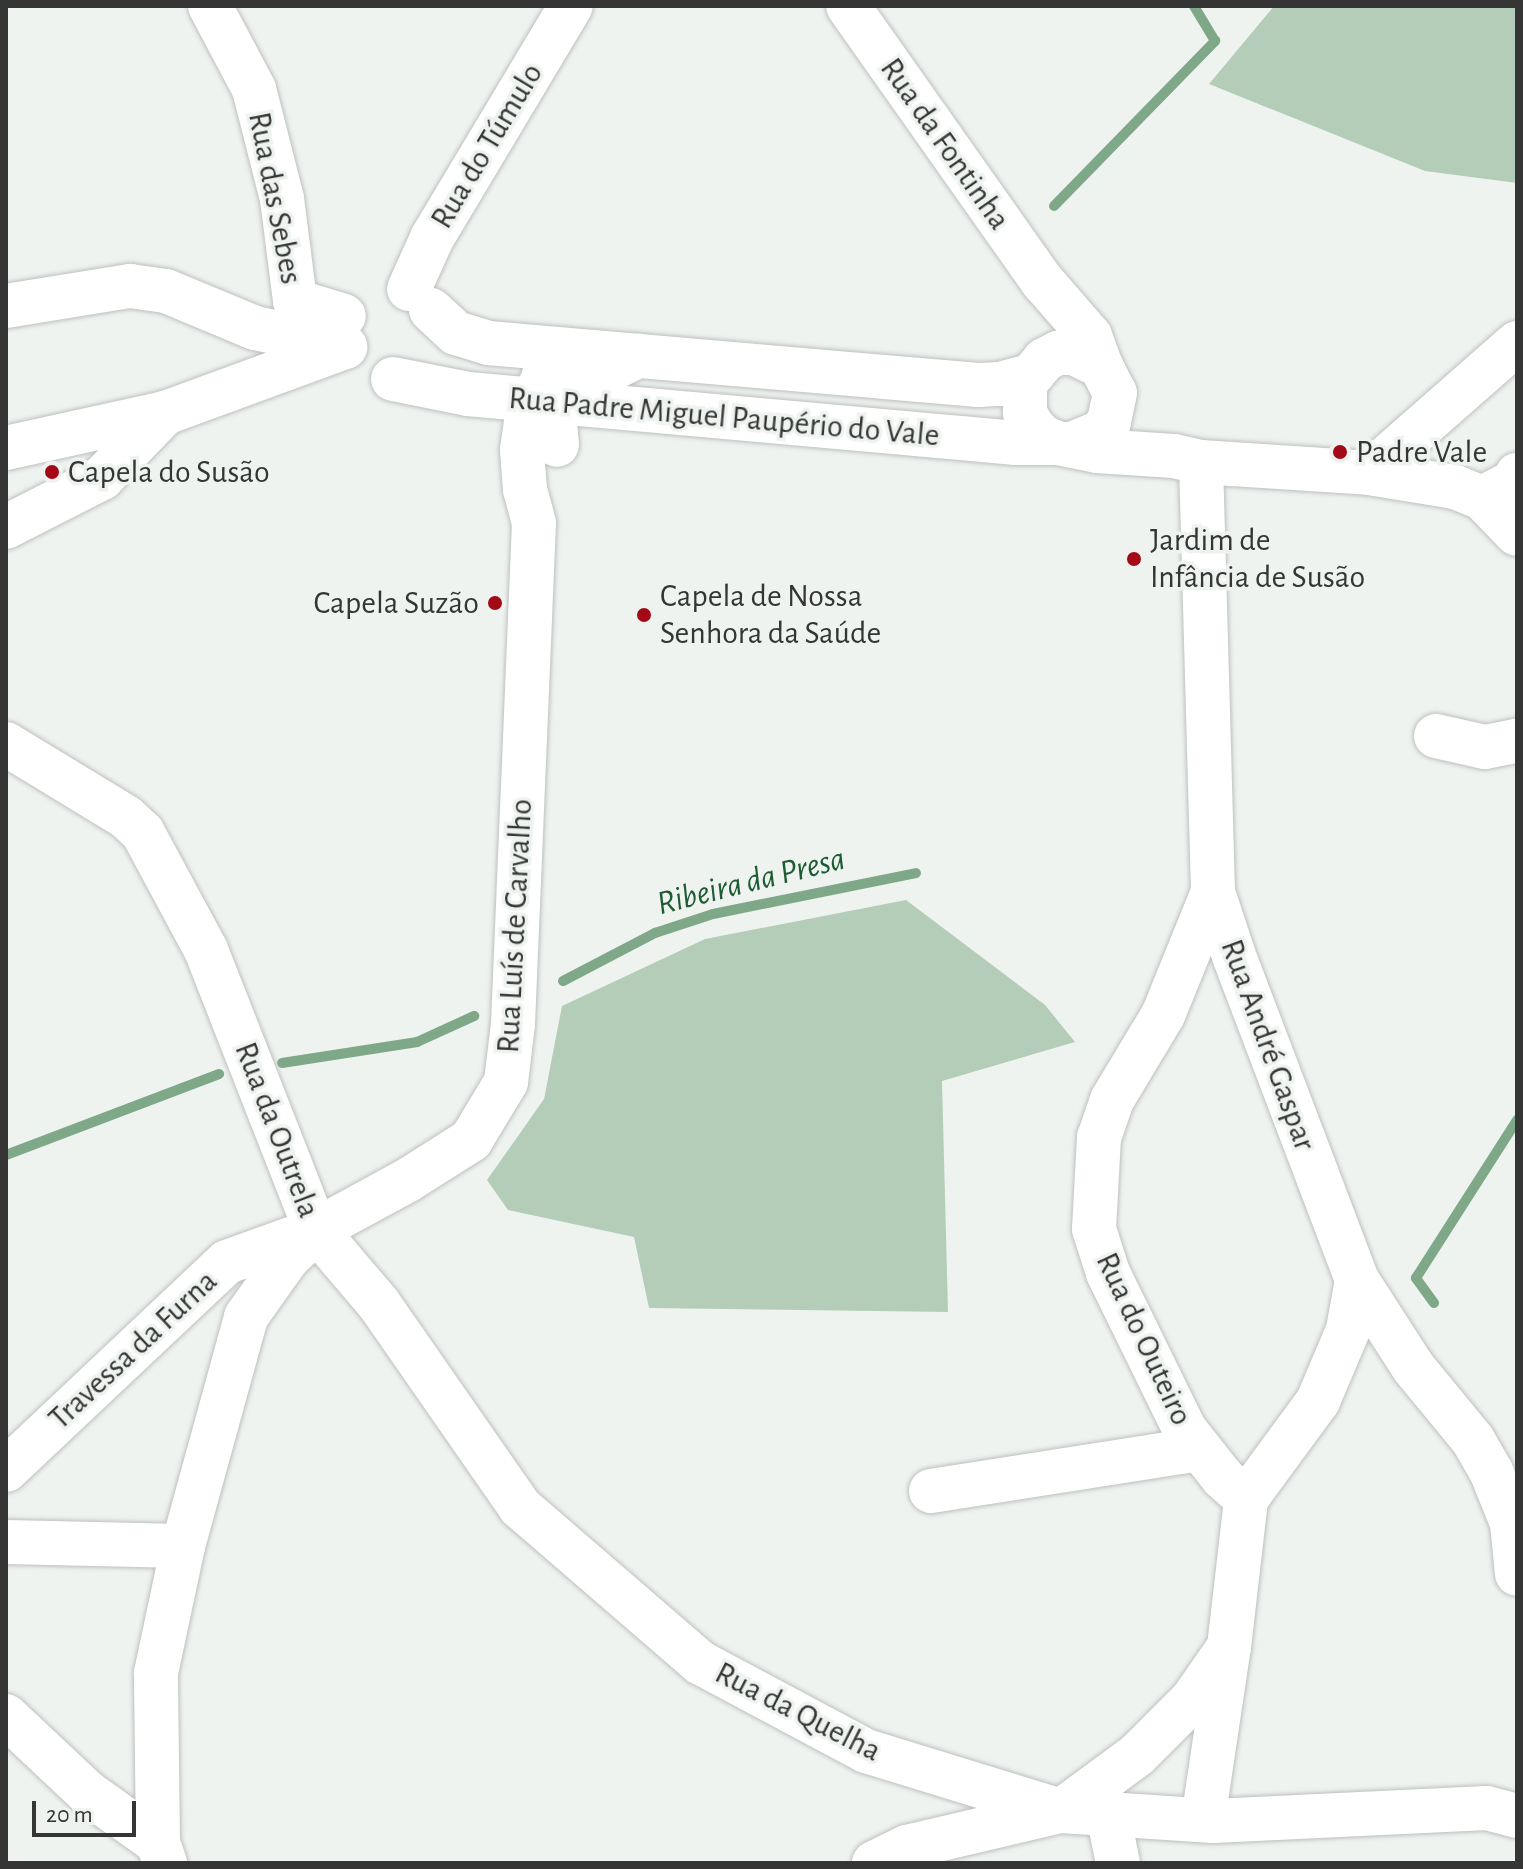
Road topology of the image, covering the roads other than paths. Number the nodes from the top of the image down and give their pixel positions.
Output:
1 (210, 6) edge
2 (571, 6) edge
3 (848, 6) edge
4 (1043, 282) junction
5 (6, 306) edge
6 (432, 311) junction
7 (344, 332) junction
8 (1517, 343) edge
9 (638, 356) junction
10 (1034, 370) junction
11 (393, 379) junction
12 (1108, 379) junction
13 (556, 395) junction
14 (487, 396) junction
15 (165, 413) junction
16 (1064, 444) junction
17 (540, 447) junction
18 (6, 448) edge
19 (1187, 459) junction
20 (1369, 473) junction
21 (1499, 487) edge
22 (6, 527) edge
23 (1517, 534) edge
24 (1436, 736) dead end
25 (1517, 741) edge
26 (6, 744) edge
27 (1213, 892) junction
28 (316, 1230) junction
29 (1357, 1280) junction
30 (1200, 1449) junction
31 (6, 1470) edge
32 (931, 1491) dead end
33 (1246, 1499) junction
34 (6, 1542) edge
35 (183, 1546) junction
36 (1517, 1574) edge
37 (1229, 1647) junction
38 (6, 1716) edge
39 (1061, 1811) junction
40 (1108, 1814) junction
41 (1517, 1816) edge
42 (1203, 1820) junction
43 (161, 1853) edge
44 (874, 1863) edge
45 (1118, 1863) edge

1 - 7 street, Rua das Sebes
2 - 6 street, Rua do Túmulo
3 - 4 street, Rua da Fontinha
4 - 10 street
4 - 12 street, Rua da Fontinha
5 - 7 street
6 - 7 street, Rua Padre Miguel Paupério do Vale
6 - 9 street, Rua Padre Miguel Paupério do Vale
6 - 11 street
6 - 13 street
7 - 11 street, Rua Padre Miguel Paupério do Vale
7 - 15 street, Rua Padre Miguel Paupério do Vale
8 - 20 street
9 - 10 street, Rua Padre Miguel Paupério do Vale
9 - 13 street
10 - 12 street, Rua Padre Miguel Paupério do Vale
10 - 16 street
11 - 14 street, Rua Padre Miguel Paupério do Vale
12 - 16 street, Rua Padre Miguel Paupério do Vale
12 - 19 street, Rua Padre Miguel Paupério do Vale
13 - 14 street, Rua Padre Miguel Paupério do Vale
13 - 16 street, Rua Padre Miguel Paupério do Vale
13 - 17 street, Rua Luís de Carvalho
13 - 17 street, Rua Luís de Carvalho
14 - 17 street
15 - 18 street, Rua Padre Miguel Paupério do Vale
15 - 22 street, Rua Padre Miguel Paupério do Vale
16 - 19 street, Rua Padre Miguel Paupério do Vale
17 - 28 street, Rua Luís de Carvalho
19 - 20 street, Rua Padre Miguel Paupério do Vale
19 - 27 street, Rua André Gaspar
20 - 21 street, Rua Padre Miguel Paupério do Vale
21 - 23 street
24 - 25 street
26 - 28 street, Rua da Outrela
27 - 29 street, Rua André Gaspar
27 - 30 street, Rua do Outeiro
28 - 31 street, Travessa da Furna
28 - 35 street, Rua da Outrela
28 - 39 street, Rua da Quelha
29 - 33 street
29 - 36 street, Rua André Gaspar
30 - 32 street
30 - 33 street, Rua do Outeiro
33 - 37 street
34 - 35 street
35 - 43 street, Rua da Outrela
37 - 39 street
37 - 42 street
38 - 43 street
39 - 40 street, Rua da Quelha
39 - 44 street
40 - 42 street, Rua da Quelha
40 - 45 street
41 - 42 street, Rua da Quelha

